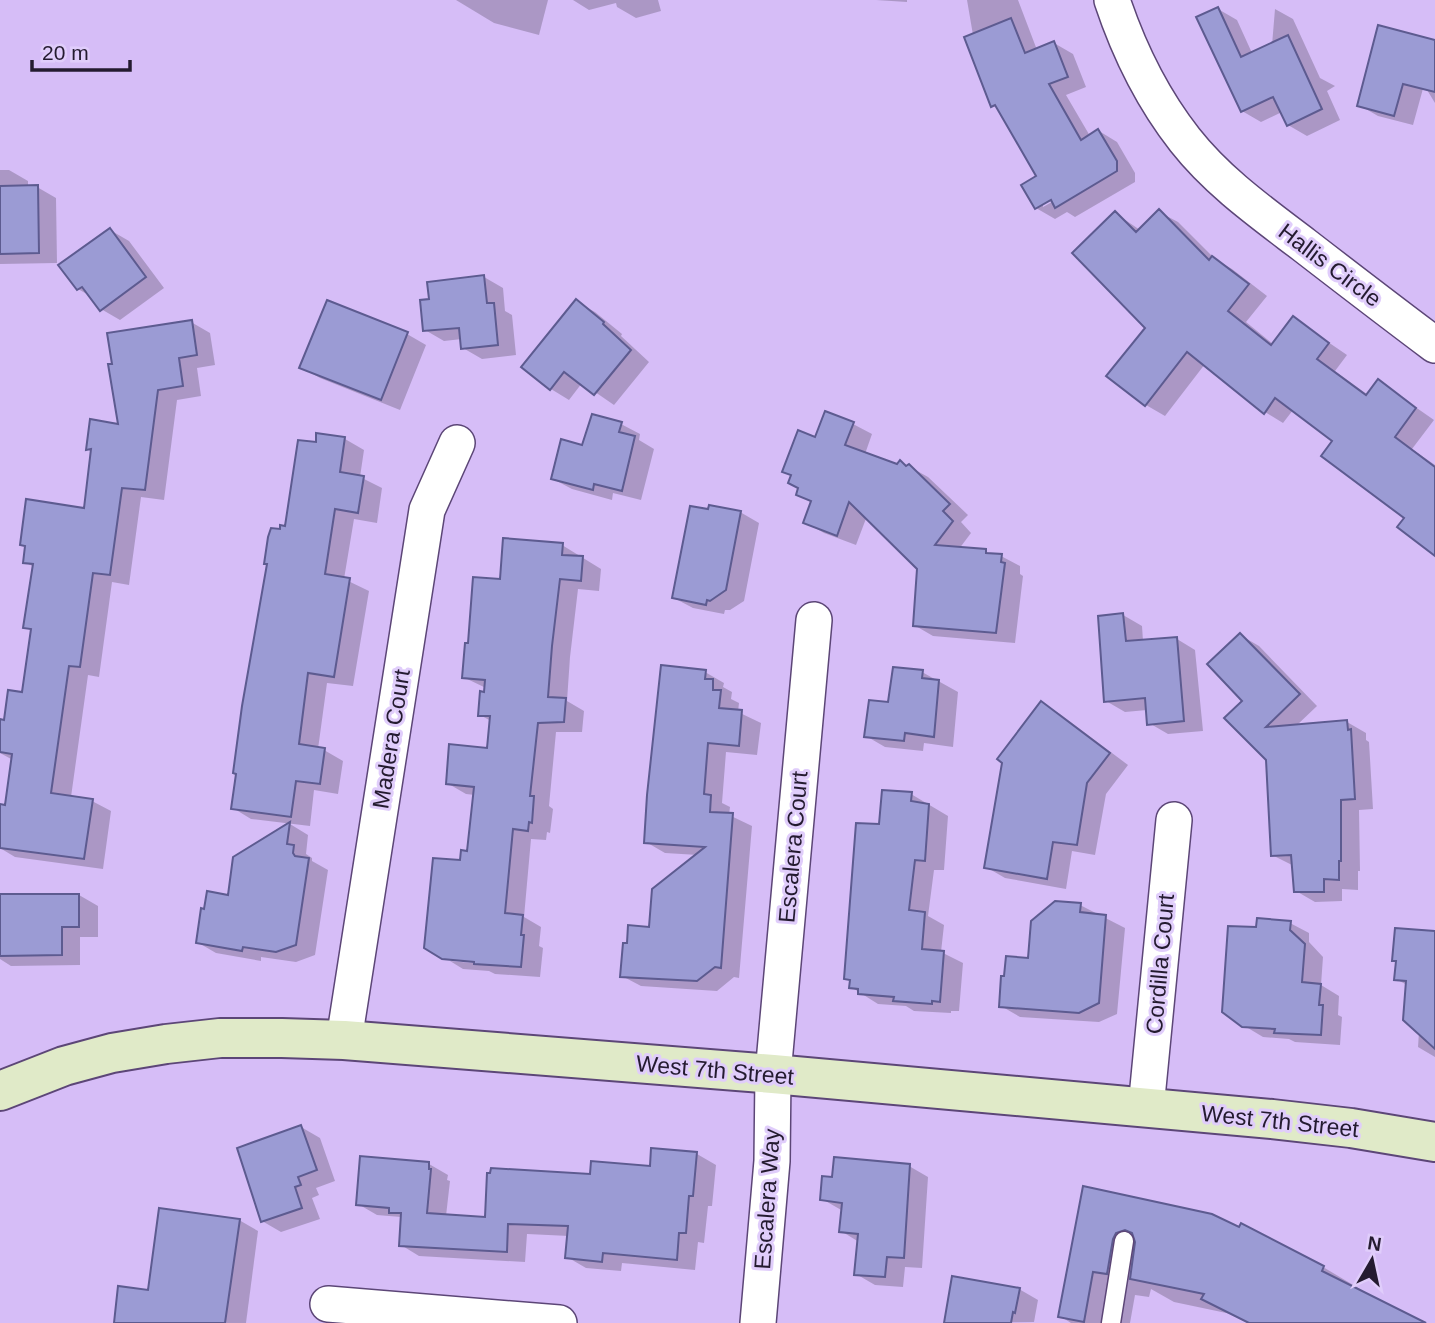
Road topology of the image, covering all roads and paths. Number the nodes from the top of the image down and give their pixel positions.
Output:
1 (1112, 0) edge
2 (1435, 345) edge
3 (457, 443) dead end
4 (814, 620) dead end
5 (1174, 820) dead end
6 (344, 1040) junction
7 (773, 1074) junction
8 (0, 1091) edge
9 (1146, 1108) junction
10 (1435, 1142) edge
11 (1124, 1241) dead end
12 (328, 1304) dead end
13 (559, 1323) edge
14 (758, 1323) edge
15 (1111, 1323) edge

1 - 2 street, Hallis Circle
3 - 6 street, Madera Court
4 - 7 street, Escalera Court
5 - 9 street, Cordilla Court
6 - 7 main road, West 7th Street
6 - 8 main road, West 7th Street
7 - 9 main road, West 7th Street
7 - 14 street, Escalera Way
9 - 10 main road, West 7th Street
11 - 15 lane
12 - 13 street

